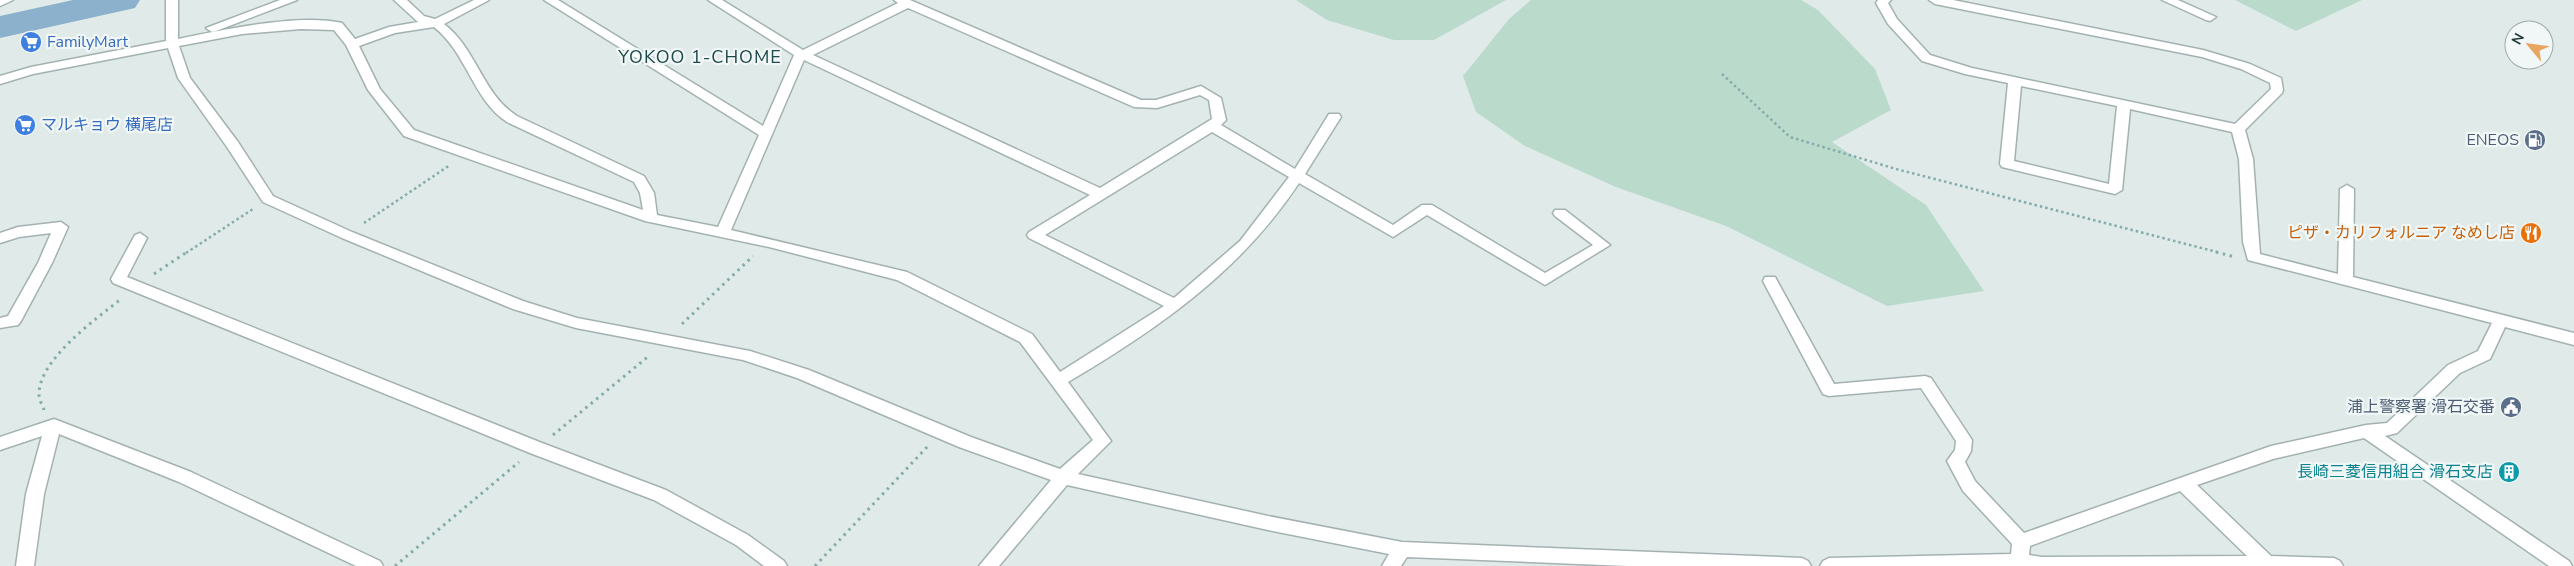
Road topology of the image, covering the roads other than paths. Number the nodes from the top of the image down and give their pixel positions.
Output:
1 (7, 0) edge
2 (172, 0) edge
3 (291, 0) edge
4 (400, 0) edge
5 (483, 0) edge
6 (550, 0) edge
7 (714, 0) edge
8 (1885, 0) edge
9 (1935, 0) edge
10 (2168, 0) edge
11 (0, 2) edge
12 (903, 2) edge
13 (2210, 17) dead end
14 (436, 23) junction
15 (172, 43) junction
16 (352, 44) junction
17 (801, 54) junction
18 (0, 80) edge
19 (2015, 80) junction
20 (2124, 103) junction
21 (1334, 117) dead end
22 (1212, 126) junction
23 (2238, 130) junction
24 (766, 134) junction
25 (1296, 177) junction
26 (2347, 189) dead end
27 (1100, 194) junction
28 (1560, 213) dead end
29 (650, 218) junction
30 (723, 232) junction
31 (0, 238) edge
32 (140, 238) dead end
33 (1770, 281) dead end
34 (2345, 281) junction
35 (1175, 305) junction
36 (2501, 320) junction
37 (0, 323) edge
38 (2574, 339) edge
39 (1058, 380) junction
40 (54, 425) junction
41 (2366, 431) junction
42 (0, 444) edge
43 (1063, 477) junction
44 (2184, 482) junction
45 (2021, 542) junction
46 (1402, 550) junction
47 (1623, 563) edge
48 (2020, 563) edge
49 (2267, 563) junction
50 (2048, 565) edge
51 (25, 566) edge
52 (374, 566) edge
53 (778, 566) edge
54 (988, 566) edge
55 (1390, 566) edge
56 (1802, 566) edge
57 (1829, 566) edge
58 (2334, 566) edge
59 (2563, 566) edge

1 - 11 street
2 - 15 street
3 - 15 street
4 - 14 street
5 - 14 street
6 - 24 street
7 - 17 street
8 - 19 street
9 - 23 street
10 - 13 street
12 - 17 street
12 - 22 street
14 - 16 street
14 - 29 street
15 - 16 street
15 - 18 street
15 - 43 street
16 - 29 street
17 - 24 street
17 - 27 street
19 - 20 street
19 - 20 street
20 - 23 street
21 - 25 street
22 - 25 street
22 - 27 street
23 - 34 street
24 - 30 street
25 - 28 street
25 - 35 street
26 - 34 street
27 - 35 street
29 - 30 street
30 - 39 street
31 - 37 street
32 - 53 street
33 - 45 street
34 - 36 street
35 - 39 street
36 - 38 street
36 - 41 street
39 - 43 street
40 - 42 street
40 - 51 street
40 - 52 street
41 - 44 street
41 - 59 street
43 - 46 street
43 - 54 street
44 - 45 street
44 - 49 street
45 - 48 street
46 - 47 street
46 - 55 street
47 - 56 street
48 - 50 street
48 - 57 street
49 - 50 street
49 - 58 street

